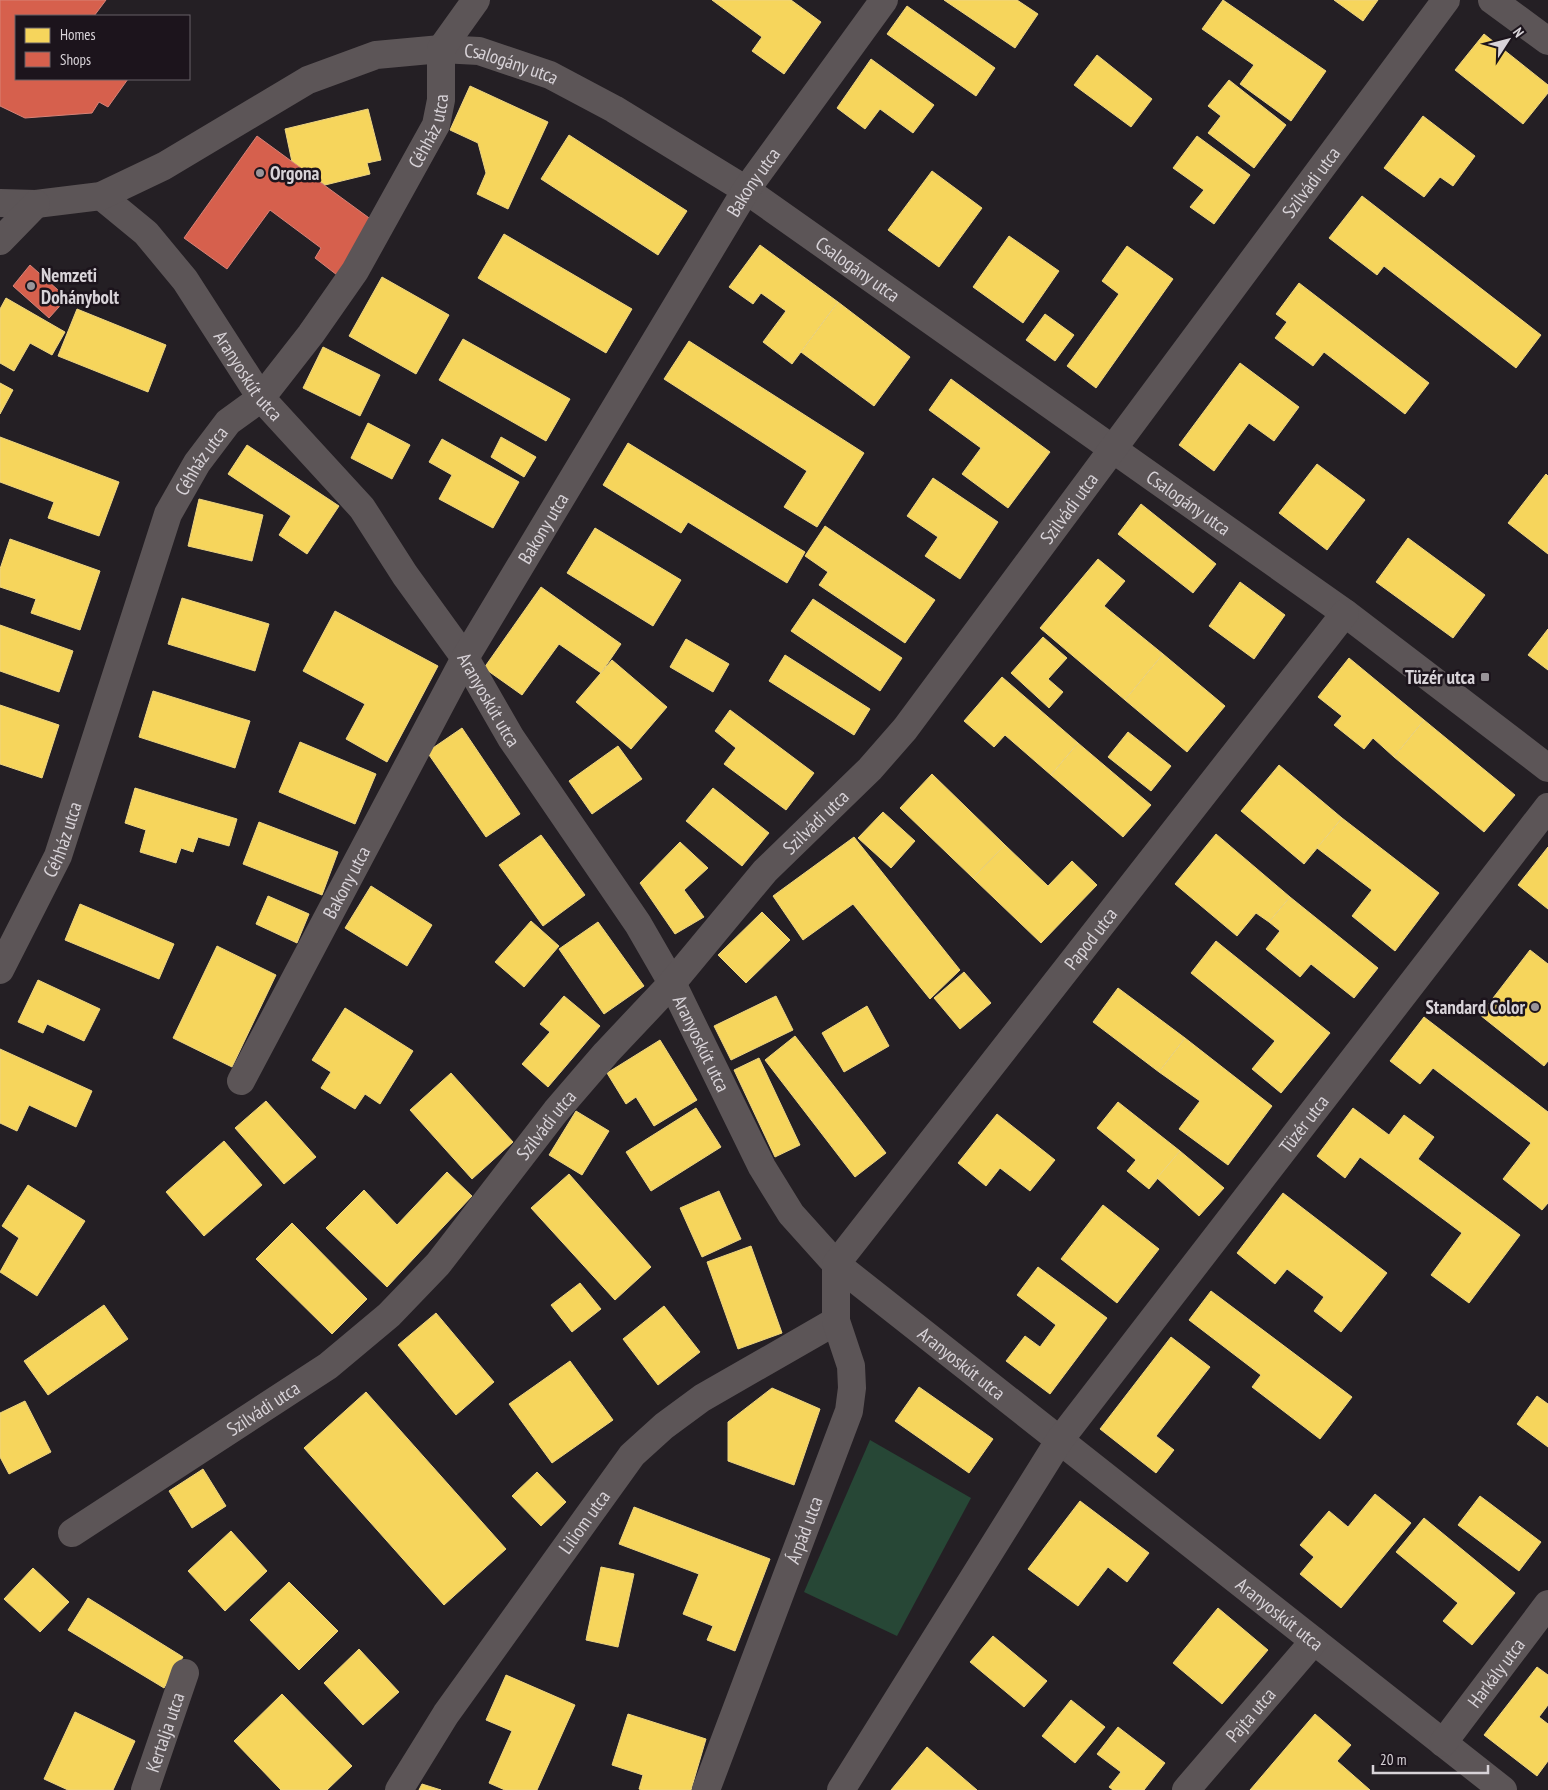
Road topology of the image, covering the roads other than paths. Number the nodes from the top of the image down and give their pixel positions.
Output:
1 (476, 0) edge
2 (884, 0) edge
3 (1446, 0) edge
4 (1492, 0) edge
5 (1548, 41) edge
6 (441, 49) junction
7 (746, 190) junction
8 (101, 196) junction
9 (0, 203) edge
10 (36, 204) junction
11 (0, 241) edge
12 (260, 398) junction
13 (1113, 448) junction
14 (1345, 613) junction
15 (465, 658) junction
16 (1548, 768) edge
17 (1548, 806) edge
18 (0, 970) edge
19 (672, 983) junction
20 (241, 1081) dead end
21 (836, 1264) junction
22 (836, 1321) junction
23 (1059, 1441) junction
24 (72, 1533) dead end
25 (1548, 1604) edge
26 (1314, 1641) junction
27 (186, 1673) dead end
28 (1443, 1743) junction
29 (145, 1790) edge
30 (399, 1790) edge
31 (706, 1790) edge
32 (841, 1790) edge
33 (1186, 1790) edge
34 (1503, 1790) edge

1 - 6 street
2 - 7 street, Bakony utca
3 - 13 street, Szilvádi utca
4 - 5 street
6 - 7 street, Csalogány utca
6 - 8 street, Csalogány utca
6 - 12 street, Céhház utca
7 - 13 street, Csalogány utca
7 - 15 street, Bakony utca
8 - 10 street
8 - 12 street, Aranyoskút utca
9 - 10 street
10 - 11 street
12 - 15 street, Aranyoskút utca
12 - 18 street, Céhház utca
13 - 14 street, Csalogány utca
13 - 19 street, Szilvádi utca
14 - 16 street, Csalogány utca
14 - 21 street, Papod utca
15 - 19 street, Aranyoskút utca
15 - 20 street, Bakony utca
17 - 23 street, Tüzér utca
19 - 21 street, Aranyoskút utca
19 - 24 street, Szilvádi utca
21 - 22 street, Árpád utca
21 - 23 street, Aranyoskút utca
22 - 30 street, Liliom utca
22 - 31 street, Árpád utca
23 - 26 street, Aranyoskút utca
23 - 32 street
25 - 28 street, Harkály utca
26 - 28 street, Aranyoskút utca
26 - 33 street, Pajta utca
27 - 29 street, Kertalja utca
28 - 34 street, Aranyoskút utca

